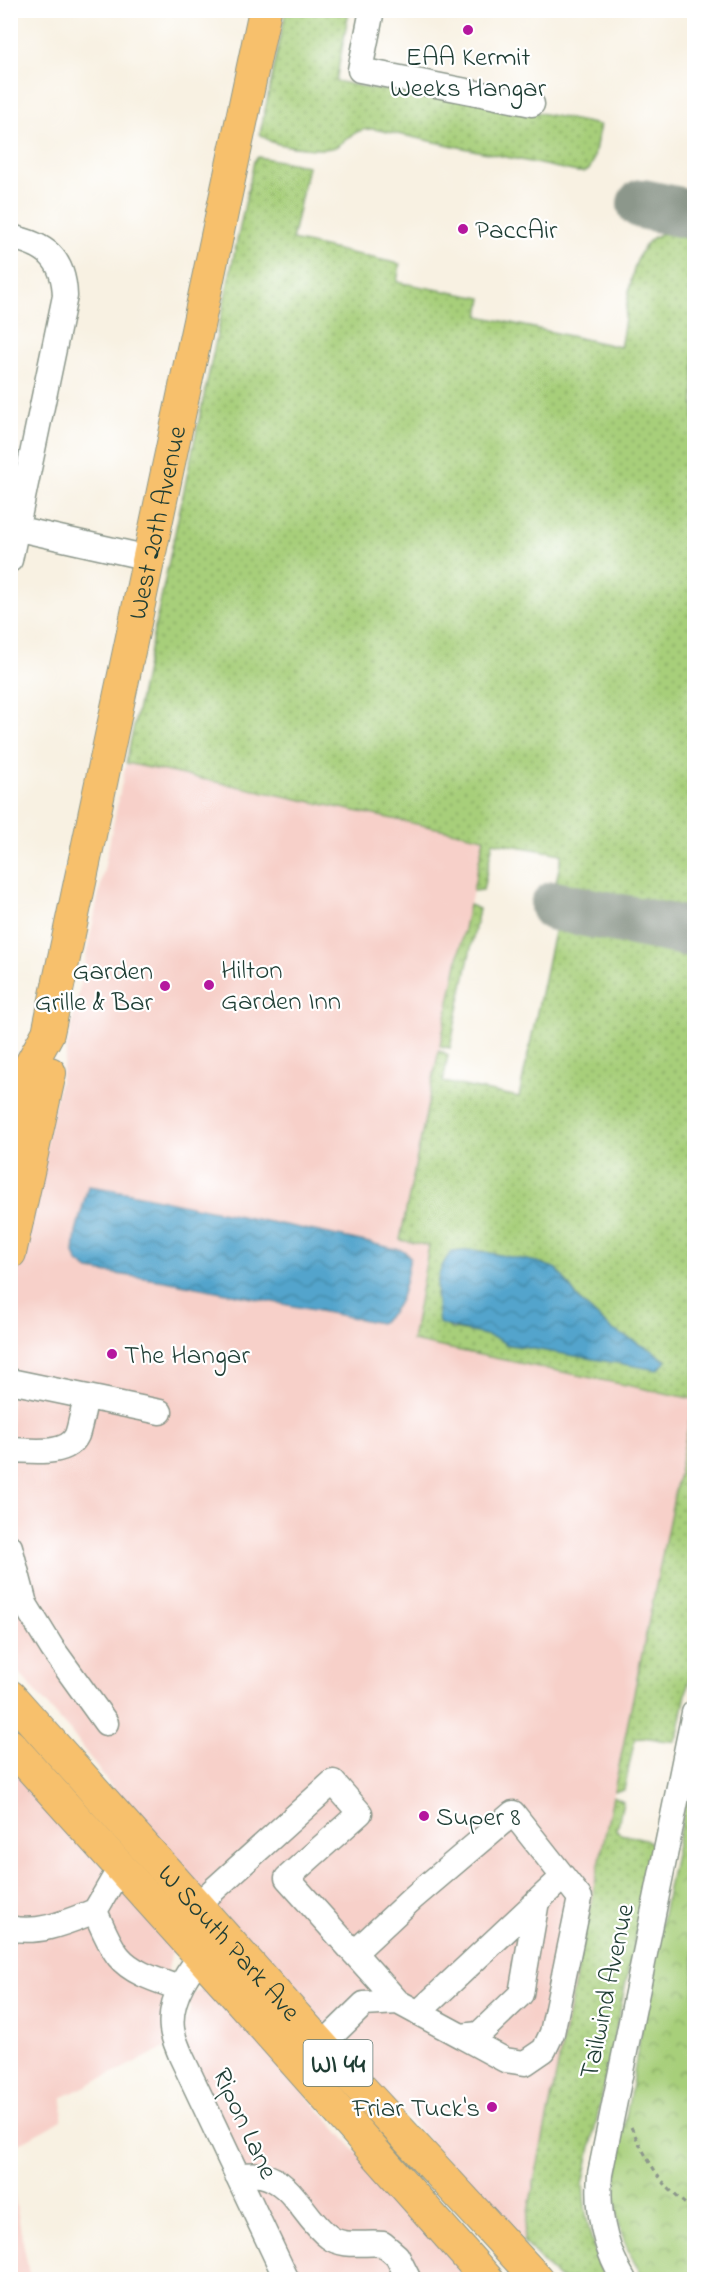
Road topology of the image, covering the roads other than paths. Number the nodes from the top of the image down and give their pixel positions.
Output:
1 (265, 10) edge
2 (372, 10) edge
3 (532, 105) dead end
4 (10, 237) edge
5 (14, 528) edge
6 (149, 558) junction
7 (10, 560) edge
8 (48, 1034) junction
9 (10, 1143) edge
10 (10, 1253) edge
11 (10, 1382) edge
12 (86, 1397) junction
13 (160, 1412) dead end
14 (10, 1450) edge
15 (10, 1547) edge
16 (10, 1696) edge
17 (694, 1713) edge
18 (106, 1723) dead end
19 (10, 1745) edge
20 (260, 1848) junction
21 (120, 1868) junction
22 (563, 1877) junction
23 (287, 1878) junction
24 (537, 1901) junction
25 (197, 1905) junction
26 (95, 1911) junction
27 (10, 1928) edge
28 (221, 1931) junction
29 (354, 1953) junction
30 (201, 1956) junction
31 (179, 1988) junction
32 (408, 2008) junction
33 (461, 2036) junction
34 (322, 2045) junction
35 (237, 2175) junction
36 (287, 2280) edge
37 (410, 2280) edge
38 (488, 2280) edge
39 (538, 2280) edge
40 (624, 2280) edge

1 - 6 main road, West 20th Avenue
2 - 3 street
4 - 5 street
5 - 6 street
5 - 7 street
6 - 8 main road, West 20th Avenue
8 - 9 main road, West 20th Avenue
8 - 10 main road, West 20th Avenue
11 - 12 street
12 - 13 street
12 - 14 street
15 - 18 street
16 - 25 main road, W South Park Ave / WI 44
17 - 40 street, Tailwind Avenue
19 - 21 main road, WI 44
20 - 23 street
20 - 23 street
20 - 25 street
21 - 26 street
21 - 30 main road, W South Park Ave / WI 44
22 - 24 street
22 - 29 street
22 - 33 street
23 - 29 street
24 - 32 street
24 - 33 street
25 - 28 main road, W South Park Ave / WI 44
26 - 27 street
26 - 31 street
28 - 30 street
28 - 34 main road, W South Park Ave / WI 44
29 - 32 street
30 - 31 street
30 - 38 main road, W South Park Ave / WI 44
31 - 35 street, Ripon Lane
32 - 33 street
32 - 34 street
34 - 39 main road, W South Park Ave / WI 44
35 - 36 street, Ripon Lane
35 - 37 street

